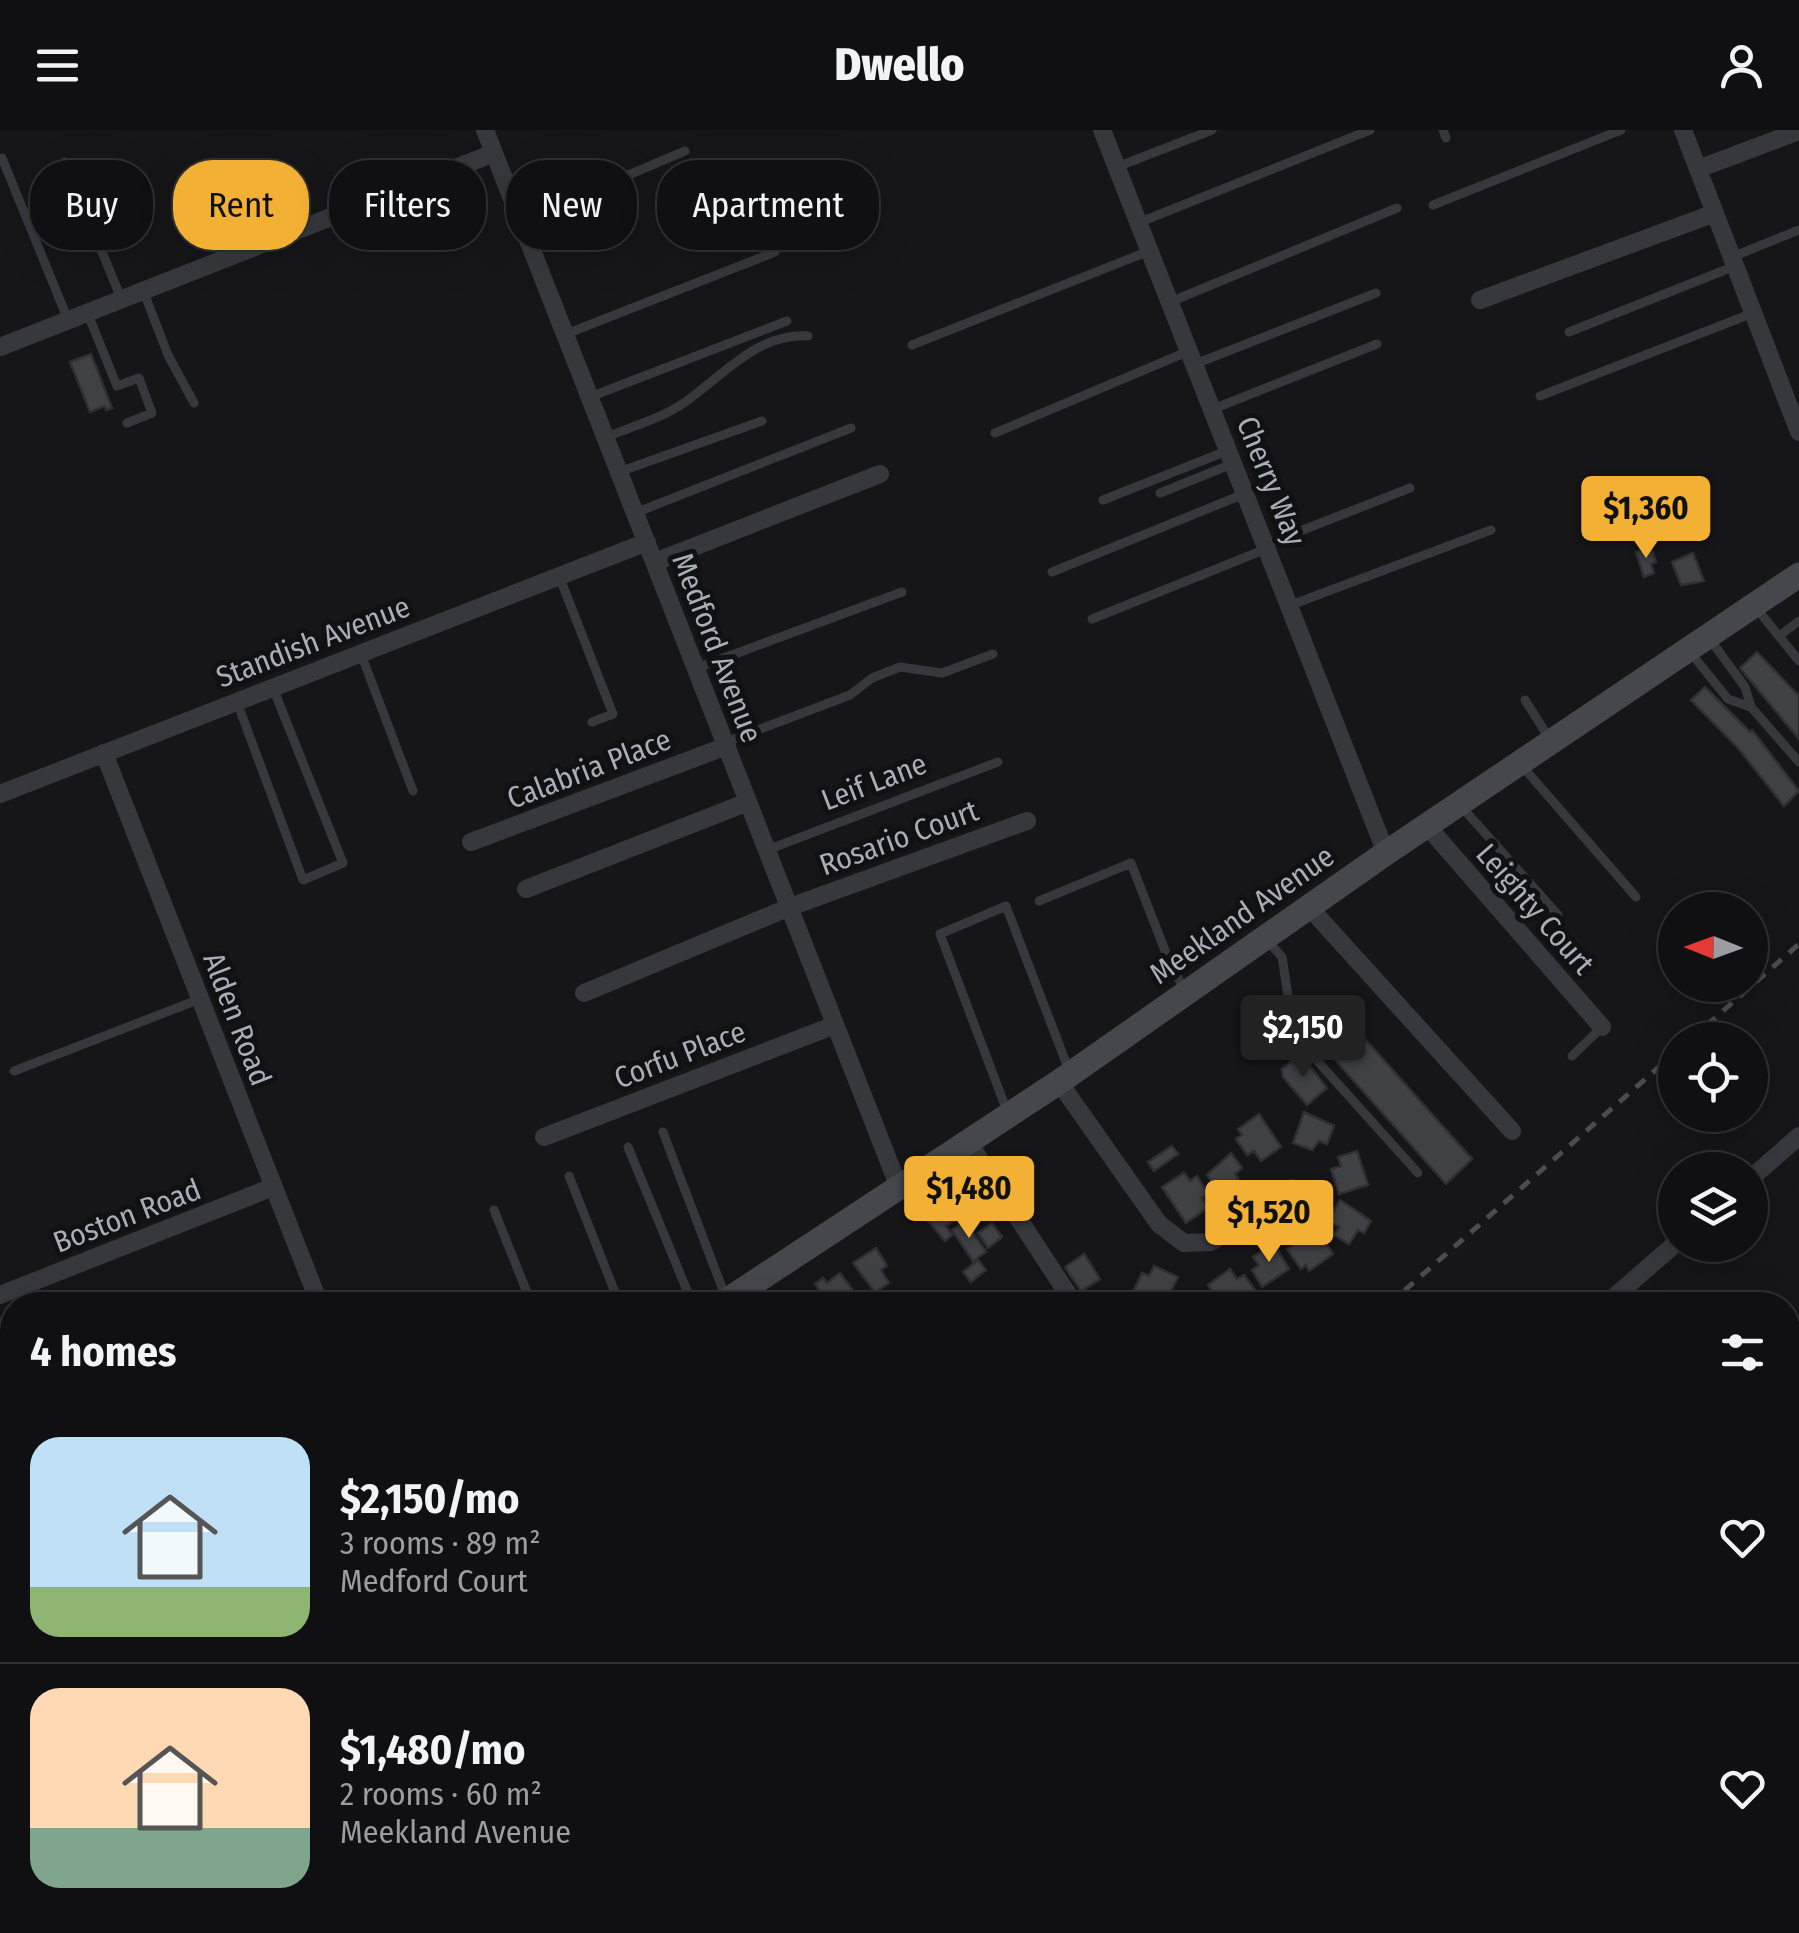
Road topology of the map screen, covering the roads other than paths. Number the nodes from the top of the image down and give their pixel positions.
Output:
1 (485, 130) edge
2 (1102, 130) edge
3 (1212, 130) edge
4 (1370, 130) edge
5 (1620, 130) edge
6 (1683, 130) edge
7 (1799, 131) edge
8 (685, 151) dead end
9 (494, 154) junction
10 (2, 158) edge
11 (1116, 167) junction
12 (1698, 169) junction
13 (637, 171) edge
14 (506, 183) edge
15 (1433, 205) dead end
16 (1397, 208) dead end
17 (1715, 213) junction
18 (1138, 223) junction
19 (1799, 230) edge
20 (102, 250) edge
21 (533, 250) edge
22 (1149, 251) junction
23 (775, 252) dead end
24 (1734, 262) junction
25 (143, 290) junction
26 (1376, 293) dead end
27 (122, 298) junction
28 (1480, 300) dead end
29 (1170, 302) junction
30 (87, 312) junction
31 (1753, 313) junction
32 (68, 320) junction
33 (787, 320) dead end
34 (1569, 332) dead end
35 (566, 334) junction
36 (808, 336) dead end
37 (1377, 344) dead end
38 (912, 345) dead end
39 (0, 347) edge
40 (1192, 358) junction
41 (1540, 396) dead end
42 (590, 397) junction
43 (194, 403) dead end
44 (1213, 409) junction
45 (762, 421) dead end
46 (127, 423) dead end
47 (851, 428) dead end
48 (1799, 432) edge
49 (995, 434) dead end
50 (606, 437) junction
51 (1232, 456) junction
52 (619, 472) junction
53 (880, 474) dead end
54 (1410, 488) dead end
55 (1160, 493) dead end
56 (1246, 494) junction
57 (1103, 500) dead end
58 (636, 514) junction
59 (1491, 530) dead end
60 (647, 542) junction
61 (1268, 546) junction
62 (655, 562) junction
63 (1052, 572) dead end
64 (1799, 575) edge
65 (560, 576) junction
66 (902, 592) dead end
67 (1290, 605) junction
68 (1754, 606) junction
69 (1092, 619) dead end
70 (1799, 622) edge
71 (1779, 636) junction
72 (1698, 643) junction
73 (361, 654) junction
74 (993, 654) dead end
75 (1799, 661) edge
76 (697, 668) junction
77 (273, 688) junction
78 (1525, 700) dead end
79 (236, 701) junction
80 (1751, 707) junction
81 (592, 722) dead end
82 (1550, 741) junction
83 (726, 744) junction
84 (104, 753) junction
85 (998, 762) dead end
86 (1519, 762) junction
87 (1799, 762) edge
88 (413, 791) dead end
89 (0, 794) edge
90 (748, 802) junction
91 (1459, 804) junction
92 (1027, 821) dead end
93 (1428, 827) junction
94 (471, 842) dead end
95 (767, 850) junction
96 (1386, 853) junction
97 (526, 889) dead end
98 (1636, 897) dead end
99 (1039, 901) dead end
100 (790, 908) junction
101 (1309, 908) junction
102 (1558, 915) dead end
103 (1265, 938) junction
104 (584, 993) dead end
105 (1186, 993) junction
106 (200, 999) junction
107 (835, 1025) junction
108 (1602, 1027) joint
109 (1572, 1056) dead end
110 (14, 1071) dead end
111 (1065, 1078) junction
112 (1008, 1114) junction
113 (1512, 1131) dead end
114 (663, 1132) dead end
115 (1799, 1136) edge
116 (544, 1137) dead end
117 (966, 1140) junction
118 (628, 1146) dead end
119 (1768, 1163) edge
120 (1418, 1173) dead end
121 (569, 1176) dead end
122 (898, 1185) junction
123 (274, 1187) junction
124 (1292, 1188) dead end
125 (494, 1210) dead end
126 (1658, 1259) edge
127 (8, 1292) edge
128 (315, 1292) edge
129 (527, 1292) edge
130 (615, 1292) edge
131 (688, 1292) edge
132 (719, 1292) edge
133 (739, 1292) edge
134 (1065, 1292) edge
135 (1621, 1292) edge

1 - 9 street, Medford Avenue
2 - 11 street, Cherry Way
3 - 11 lane
4 - 18 lane
5 - 15 lane
6 - 12 street
7 - 12 street
8 - 13 lane
9 - 14 street, Medford Avenue
9 - 25 street
10 - 32 lane
11 - 18 street, Cherry Way
12 - 17 street
16 - 29 lane
17 - 24 street
17 - 28 street
18 - 22 street, Cherry Way
19 - 24 lane
20 - 27 lane
21 - 35 street, Medford Avenue
22 - 29 street, Cherry Way
22 - 38 lane
23 - 35 lane
24 - 31 street
24 - 34 lane
25 - 27 street
25 - 43 lane
26 - 40 lane
27 - 30 street
29 - 40 street, Cherry Way
30 - 32 street
30 - 46 lane
31 - 41 lane
31 - 48 street
32 - 39 street
33 - 42 lane
35 - 42 street, Medford Avenue
36 - 50 lane
37 - 44 lane
40 - 44 street, Cherry Way
40 - 49 lane
42 - 50 street, Medford Avenue
44 - 51 street, Cherry Way
45 - 52 lane
47 - 58 lane
50 - 52 street, Medford Avenue
51 - 55 lane
51 - 56 street, Cherry Way
51 - 57 lane
52 - 58 street, Medford Avenue
53 - 62 street
54 - 61 lane
56 - 61 street, Cherry Way
56 - 63 lane
58 - 60 street, Medford Avenue
59 - 67 lane
60 - 62 street, Medford Avenue
60 - 65 street, Standish Avenue
61 - 67 street, Cherry Way
61 - 69 lane
62 - 76 street, Medford Avenue
64 - 68 main road, Meekland Avenue
65 - 73 street, Standish Avenue
65 - 81 lane
66 - 76 lane
67 - 96 street, Cherry Way
68 - 71 lane
68 - 72 main road, Meekland Avenue
70 - 71 lane
71 - 75 lane
72 - 80 lane
72 - 80 lane
72 - 82 main road, Meekland Avenue
73 - 77 street, Standish Avenue
73 - 88 lane
74 - 83 lane
76 - 83 street, Medford Avenue
77 - 79 street, Standish Avenue
77 - 79 lane
78 - 82 lane
79 - 84 street, Standish Avenue
80 - 87 lane
82 - 86 main road, Meekland Avenue
83 - 90 street, Medford Avenue
83 - 94 street, Calabria Place
84 - 89 street, Standish Avenue
84 - 106 street, Alden Road
85 - 95 lane, Leif Lane
86 - 91 main road, Meekland Avenue
86 - 98 lane
90 - 95 street, Medford Avenue
90 - 97 street
91 - 93 main road, Meekland Avenue
91 - 102 lane
92 - 100 street, Rosario Court
93 - 96 main road, Meekland Avenue
93 - 108 street, Leighty Court
95 - 100 street, Medford Avenue
96 - 101 main road, Meekland Avenue
99 - 105 lane
100 - 104 street, Rosario Court
100 - 107 street, Medford Avenue
101 - 103 main road, Meekland Avenue
101 - 113 street
103 - 105 main road, Meekland Avenue
103 - 120 lane
105 - 111 main road, Meekland Avenue
106 - 110 lane
106 - 123 street, Alden Road
107 - 116 street, Corfu Place
107 - 122 street, Medford Avenue
108 - 109 lane
111 - 112 main road, Meekland Avenue
111 - 112 lane
111 - 124 street
112 - 117 main road, Meekland Avenue
114 - 132 lane
115 - 119 street
117 - 122 main road, Meekland Avenue
117 - 134 street
118 - 131 lane
121 - 130 lane
122 - 133 main road, Meekland Avenue
123 - 127 street, Boston Road
123 - 128 street, Alden Road
125 - 129 lane
126 - 135 street

